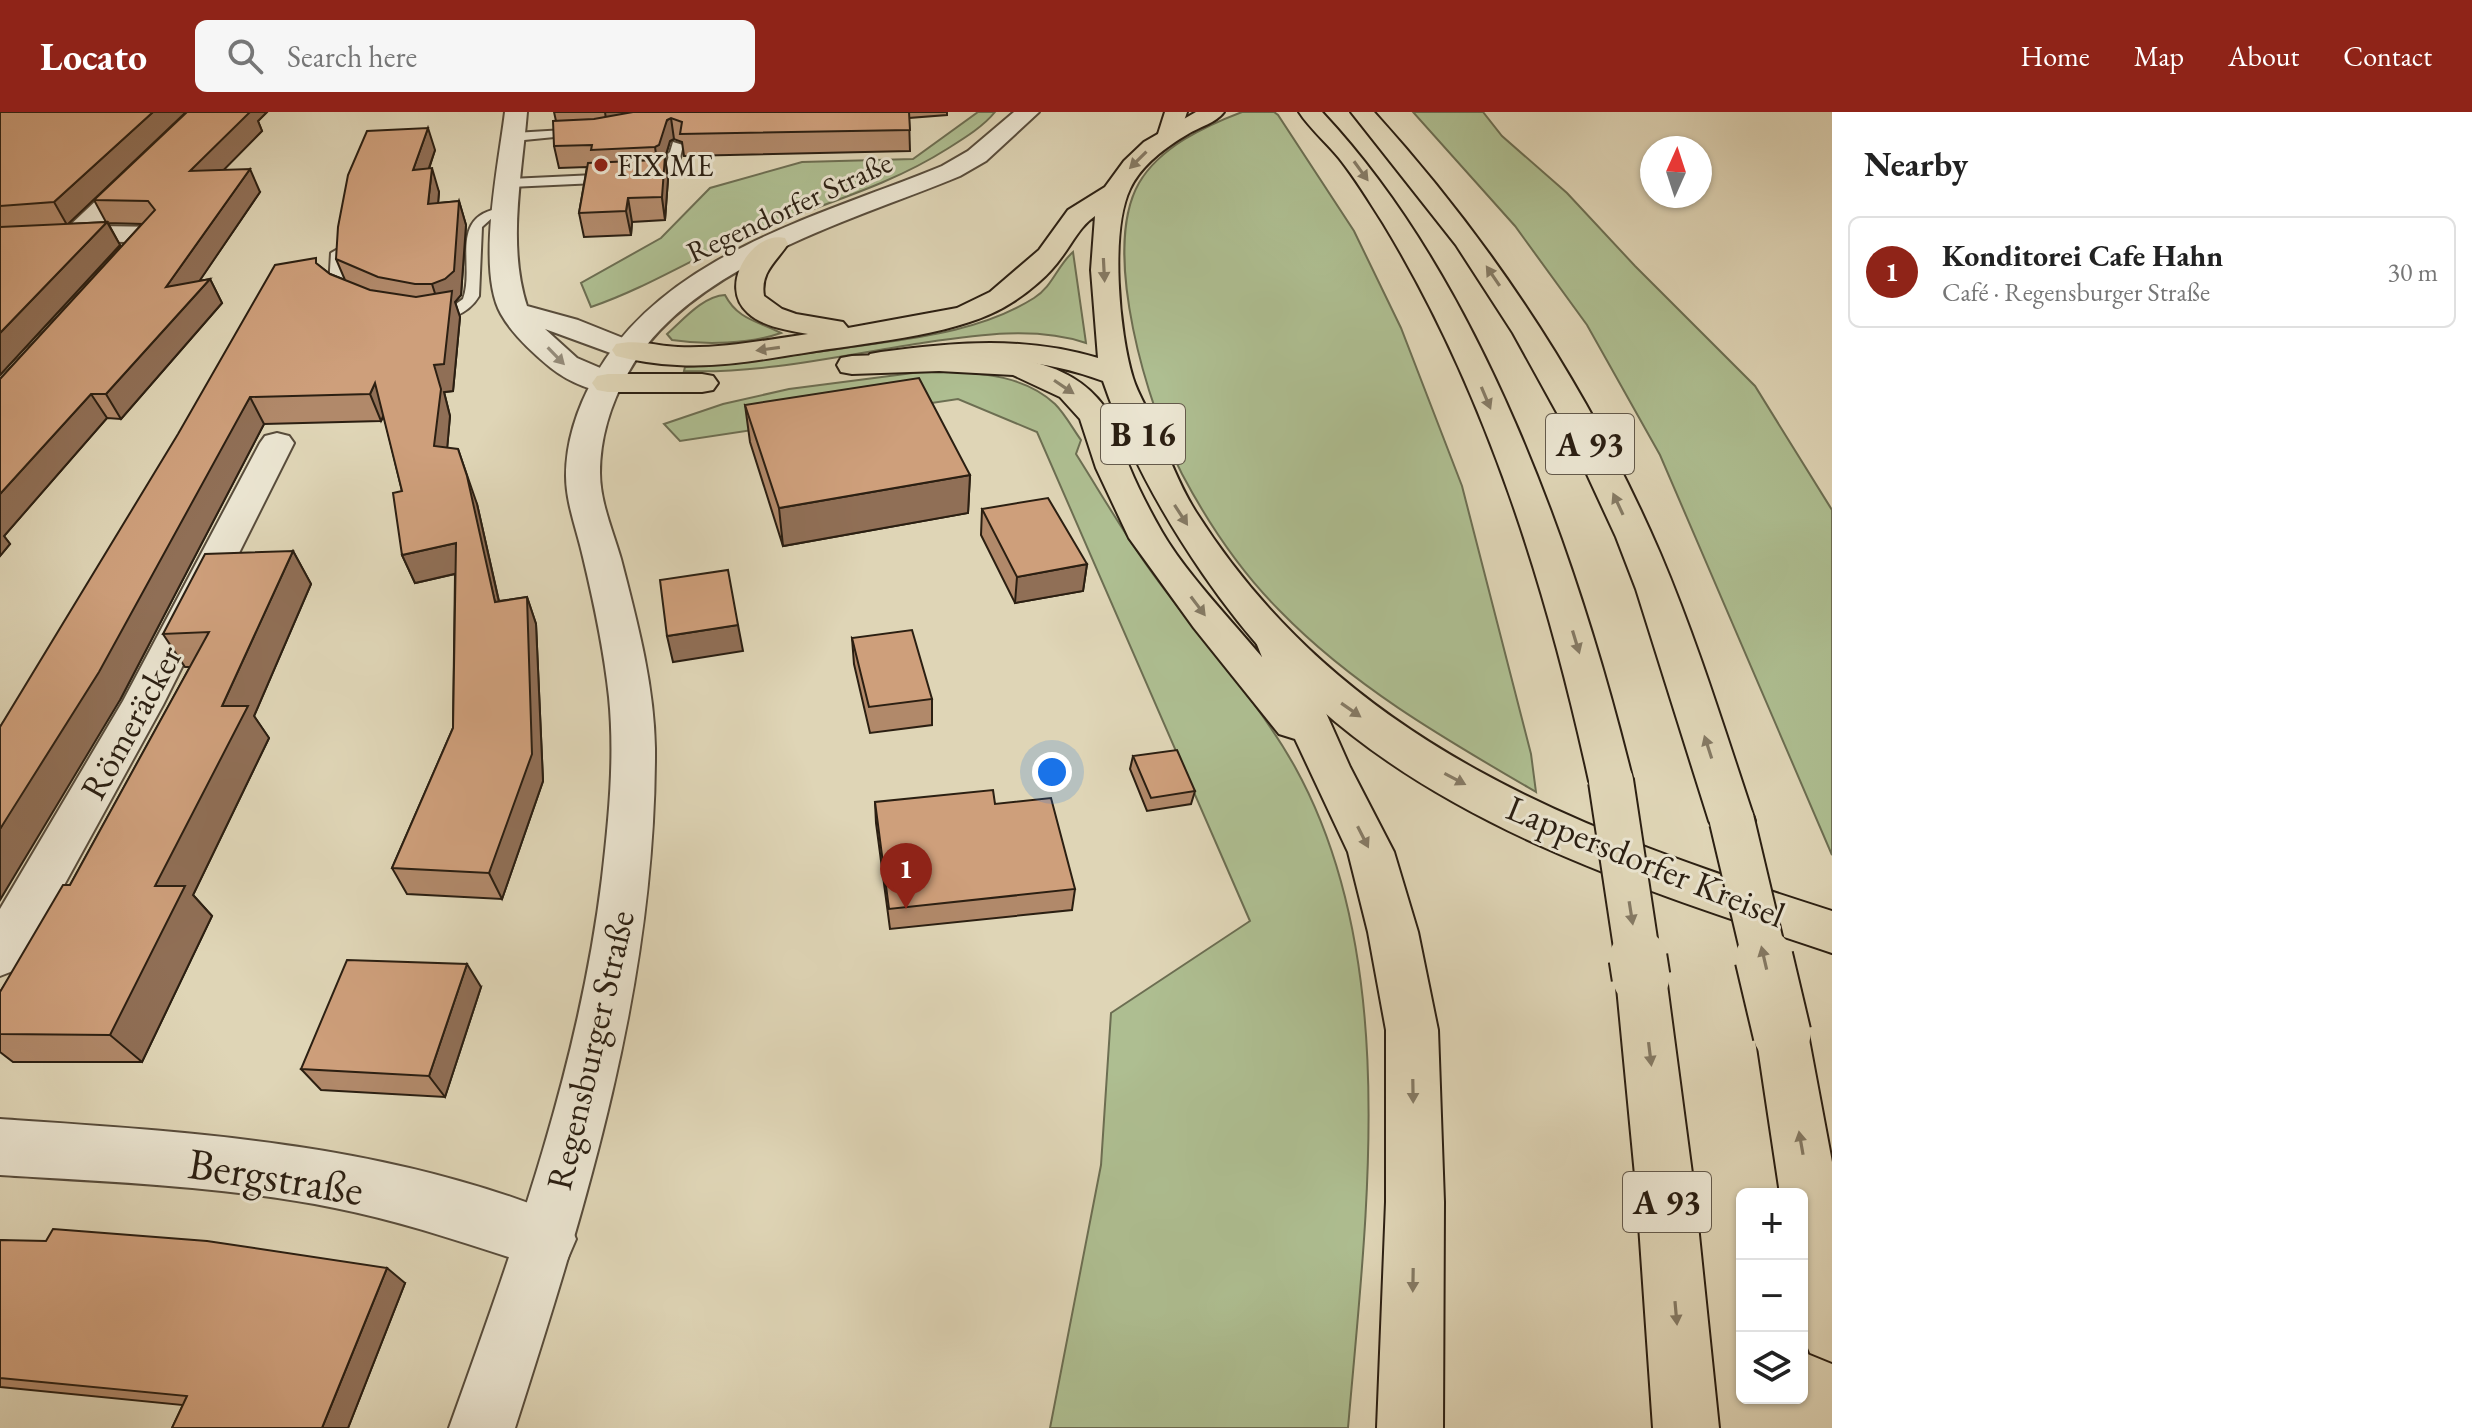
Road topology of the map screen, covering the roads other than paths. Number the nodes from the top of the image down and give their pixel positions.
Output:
1 (203, 112) edge
2 (1028, 112) edge
3 (1213, 112) edge
4 (1310, 112) edge
5 (1362, 112) edge
6 (1173, 123) edge
7 (515, 124) edge
8 (595, 131) edge
9 (677, 145) edge
10 (510, 183) junction
11 (1112, 193) junction
12 (507, 212) junction
13 (75, 235) junction
14 (45, 237) edge
15 (775, 244) junction
16 (338, 253) edge
17 (99, 290) edge
18 (361, 303) edge
19 (514, 312) junction
20 (417, 315) edge
21 (927, 323) junction
22 (627, 350) junction
23 (852, 365) junction
24 (1117, 376) junction
25 (608, 383) junction
26 (277, 443) dead end
27 (1276, 642) junction
28 (1328, 767) junction
29 (1832, 932) edge
30 (0, 954) edge
31 (0, 1147) edge
32 (546, 1239) junction
33 (1832, 1331) edge
34 (482, 1428) edge
35 (1410, 1428) edge
36 (1686, 1428) edge

1 - 13 street
2 - 15 street, Regendorfer Straße
3 - 6 highway, Lappersdorfer Kreisel / B 16
4 -> 36 highway, A 93, bridge
33 -> 5 highway, A 93, bridge
6 -> 11 highway, Lappersdorfer Kreisel / B 16
7 - 8 lane
7 - 10 street
9 - 10 lane
10 - 12 street
11 - 21 highway, B 16
11 -> 24 highway, Lappersdorfer Kreisel / B 16
12 - 19 street
12 - 20 lane
13 - 14 street
13 - 17 street
15 - 21 highway, B 16
15 - 22 street, Regendorfer Straße
16 - 18 lane
19 - 22 street
19 -> 25 street
21 -> 22 highway, B 16
22 - 25 street, Regensburger Straße
23 - 24 highway, B 16
23 - 25 highway, B 16
23 -> 28 highway
24 -> 27 highway, Lappersdorfer Kreisel / B 16
25 - 32 street, Regensburger Straße
26 - 30 street, Römeräcker
27 - 28 highway
27 -> 29 highway, Lappersdorfer Kreisel / B 16
28 -> 35 highway
31 - 32 street, Bergstraße
32 - 34 street, Regensburger Straße

